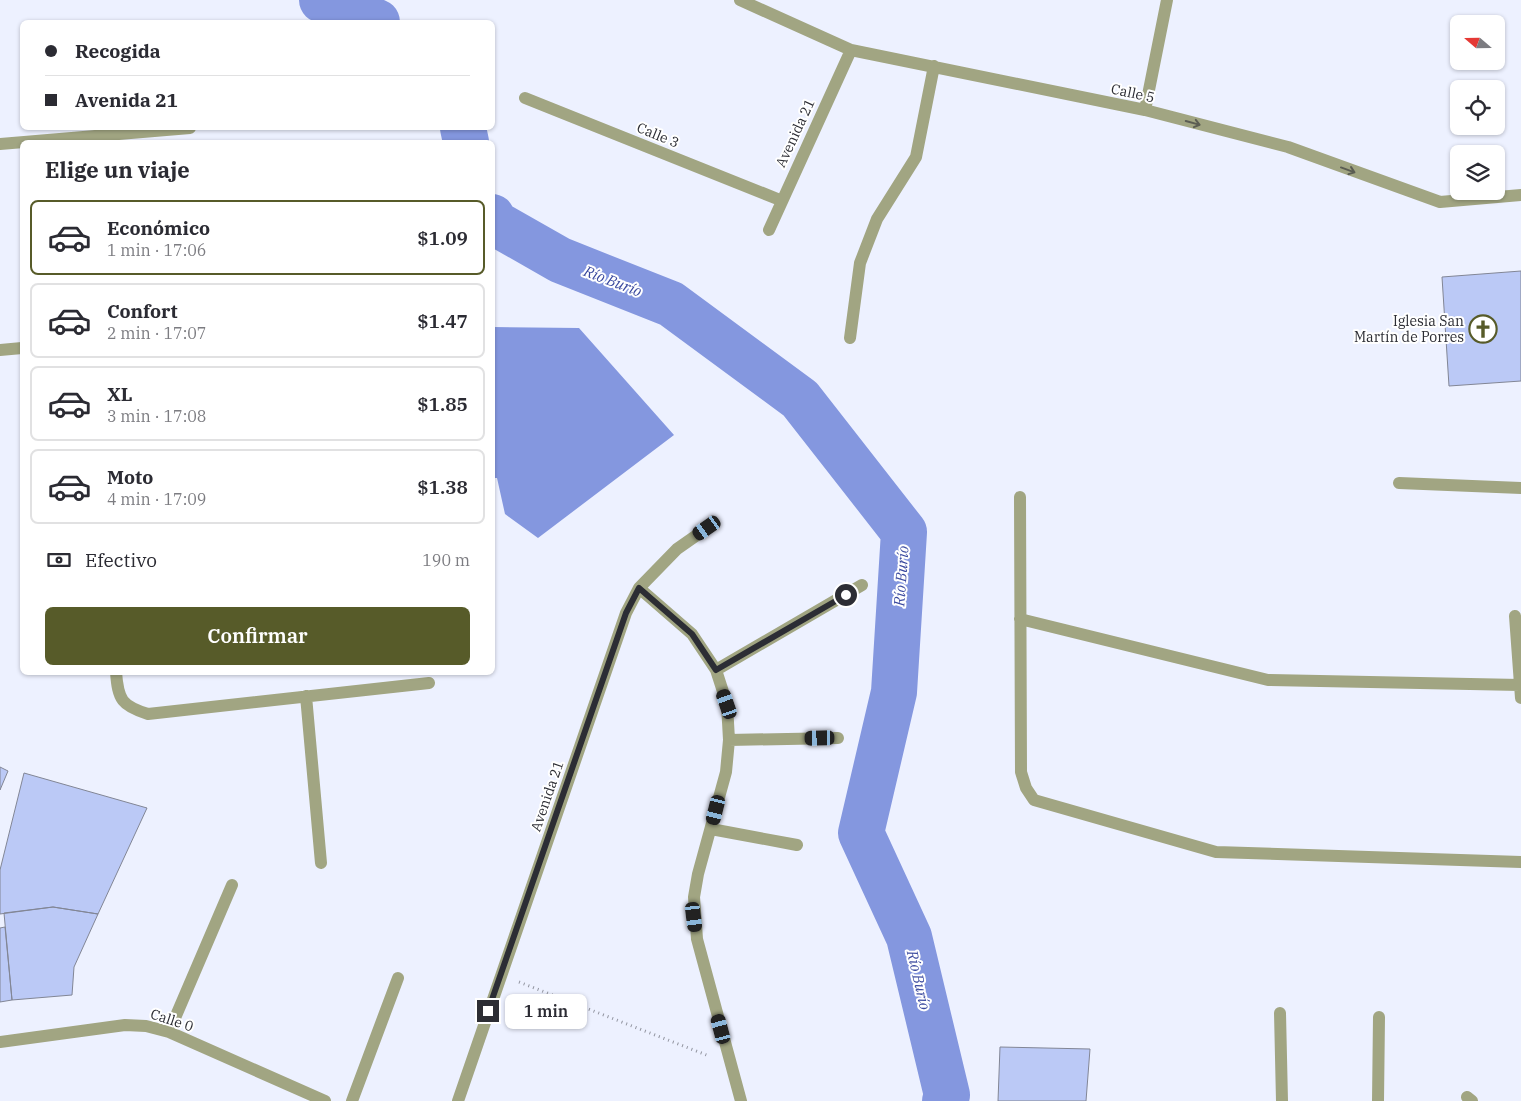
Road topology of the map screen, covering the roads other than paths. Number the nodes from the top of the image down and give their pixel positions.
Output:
1 (740, 0) edge
2 (1167, 0) edge
3 (851, 50) junction
4 (934, 66) junction
5 (524, 98) dead end
6 (1146, 110) junction
7 (166, 130) edge
8 (48, 140) edge
9 (20, 142) edge
10 (0, 144) edge
11 (1521, 195) edge
12 (780, 200) junction
13 (769, 230) dead end
14 (850, 338) dead end
15 (20, 348) edge
16 (0, 350) edge
17 (1399, 483) dead end
18 (1521, 488) edge
19 (1020, 497) dead end
20 (707, 528) dead end
21 (862, 585) dead end
22 (639, 588) junction
23 (1515, 616) dead end
24 (1020, 619) junction
25 (716, 670) junction
26 (116, 675) edge
27 (429, 682) dead end
28 (1520, 691) edge
29 (306, 696) junction
30 (838, 738) dead end
31 (729, 740) junction
32 (711, 829) junction
33 (797, 845) dead end
34 (1521, 862) edge
35 (321, 863) dead end
36 (232, 885) dead end
37 (398, 978) dead end
38 (1280, 1013) dead end
39 (1379, 1017) dead end
40 (169, 1032) junction
41 (0, 1042) edge
42 (305, 1097) edge
43 (324, 1101) edge
44 (352, 1101) edge
45 (458, 1101) edge
46 (741, 1101) edge
47 (1282, 1101) edge
48 (1378, 1101) edge

1 - 3 street, Calle 5
2 - 6 street
3 - 4 street, Calle 5
3 - 12 street, Avenida 21
4 - 6 street, Calle 5
4 - 14 street
5 - 12 street, Calle 3
6 -> 11 street, Calle 5
7 - 8 street
9 - 10 street
12 - 13 street, Avenida 21
15 - 16 street
17 - 18 street
19 - 24 street
20 - 22 street, Avenida 21
21 - 25 street
22 - 25 street
22 - 45 street, Avenida 21
23 - 28 street
24 - 28 street
24 - 34 street
25 - 31 street
26 - 29 street
27 - 29 street
29 - 35 street
30 - 31 street
31 - 32 street
32 - 33 street
32 - 46 street
36 - 40 street
37 - 44 street
38 - 47 street
39 - 48 street
40 - 41 street, Calle 0
40 - 42 street, Calle 0
42 - 43 street, Calle 0

